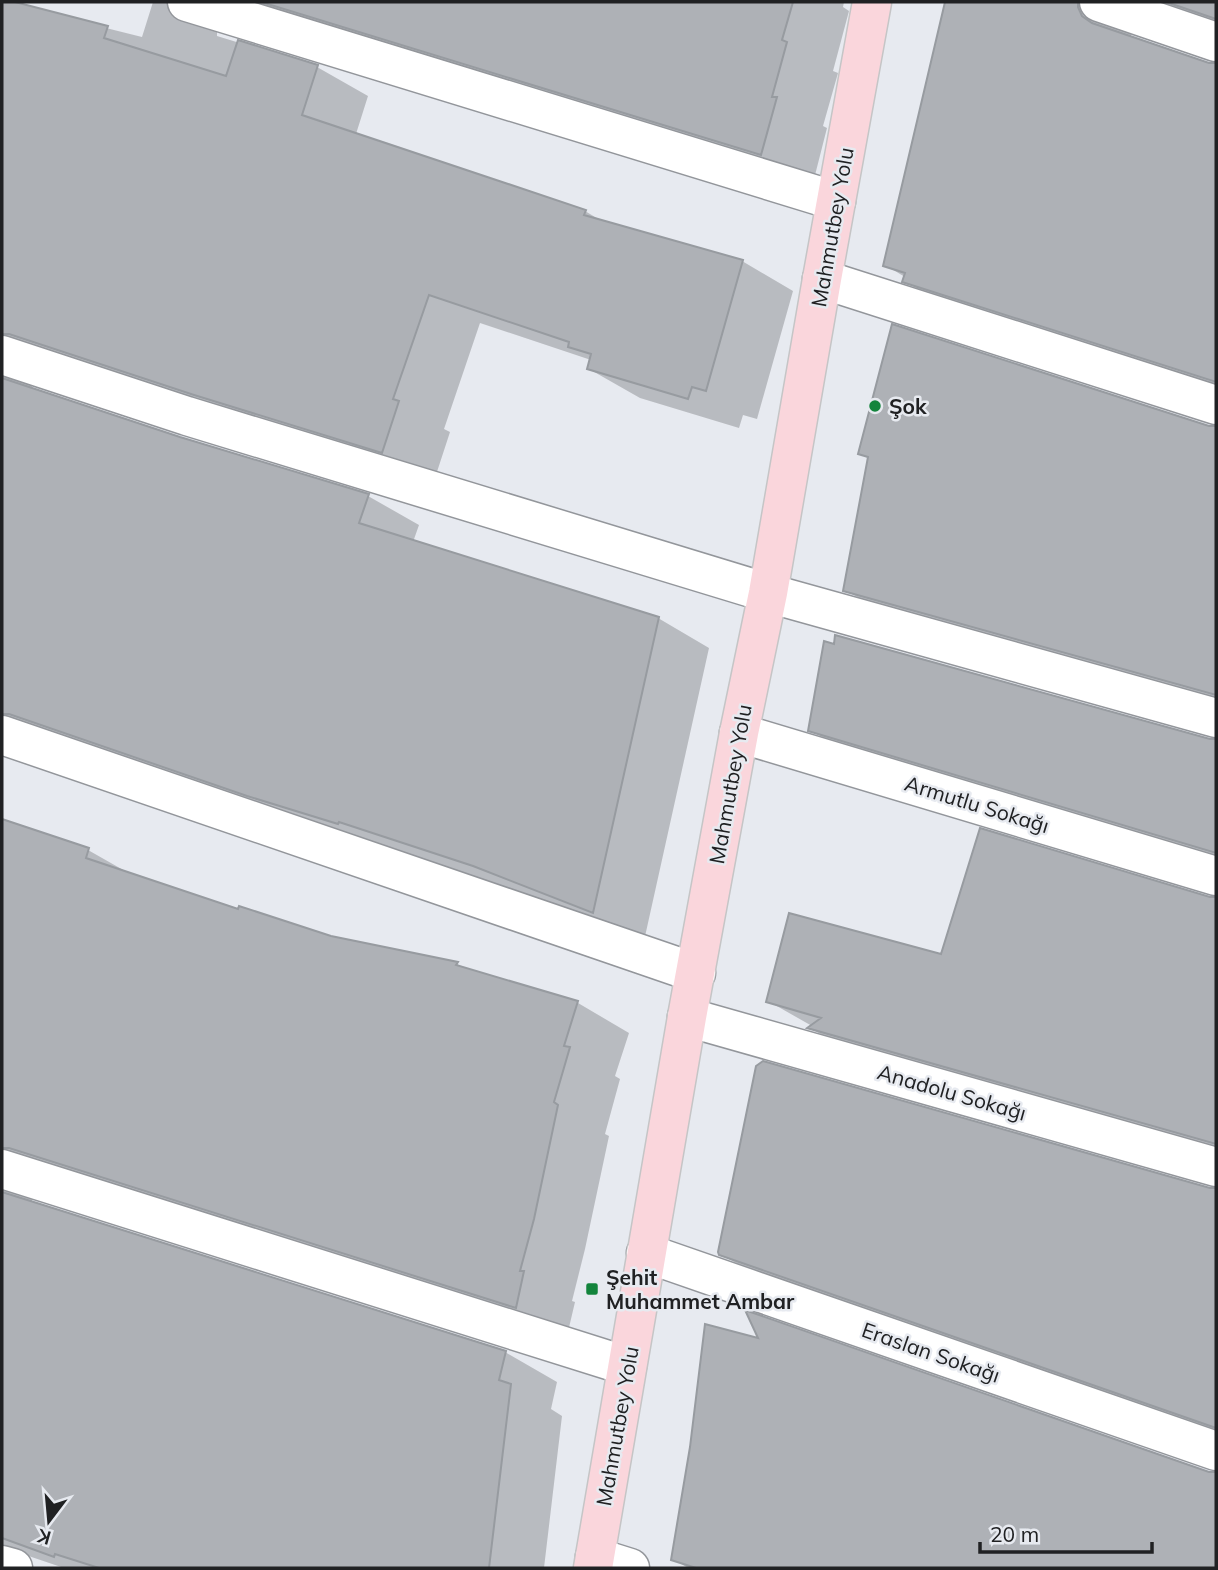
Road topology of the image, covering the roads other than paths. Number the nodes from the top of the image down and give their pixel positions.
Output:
1 (187, 2) edge
2 (873, 2) edge
3 (1099, 2) edge
4 (1216, 42) edge
5 (836, 201) junction
6 (822, 279) junction
7 (2, 355) edge
8 (1216, 405) edge
9 (768, 593) junction
10 (1216, 718) edge
11 (738, 733) junction
12 (2, 735) edge
13 (1216, 876) edge
14 (696, 973) junction
15 (687, 1017) junction
16 (1216, 1167) edge
17 (2, 1169) edge
18 (646, 1252) junction
19 (627, 1366) junction
20 (1216, 1451) edge
21 (606, 1564) edge
22 (2, 1565) edge
23 (13, 1568) edge

1 - 5 street
2 - 5 main road, Mahmutbey Yolu
3 - 4 street
5 - 6 main road, Mahmutbey Yolu
6 - 8 street
6 - 9 main road, Mahmutbey Yolu
7 - 9 street
9 - 10 street
9 - 11 main road, Mahmutbey Yolu
11 - 13 street, Armutlu Sokağı
11 - 14 main road, Mahmutbey Yolu
12 - 14 street
14 - 15 main road, Mahmutbey Yolu
15 - 16 street, Anadolu Sokağı
15 - 18 main road, Mahmutbey Yolu
17 - 19 street
18 - 19 main road, Mahmutbey Yolu
18 - 20 street, Eraslan Sokağı
19 - 21 main road, Mahmutbey Yolu
22 - 23 street

